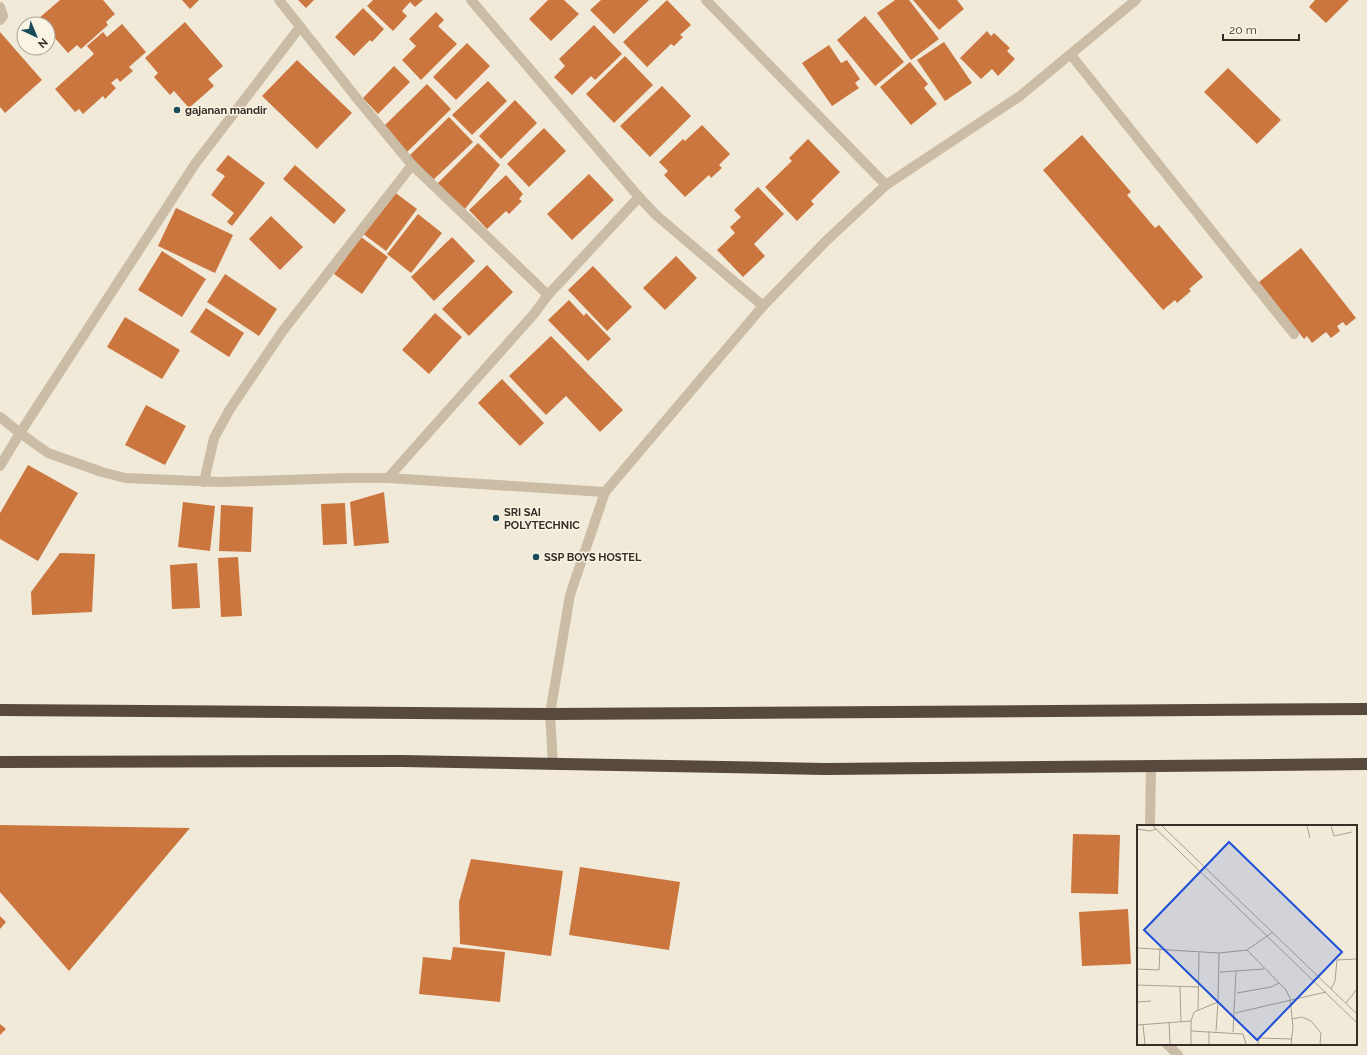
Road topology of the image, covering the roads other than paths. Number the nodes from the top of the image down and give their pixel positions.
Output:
1 (279, 0) edge
2 (471, 0) edge
3 (706, 0) edge
4 (1136, 0) edge
5 (0, 7) edge
6 (0, 20) edge
7 (300, 27) junction
8 (1071, 55) junction
9 (412, 165) junction
10 (886, 185) junction
11 (639, 197) junction
12 (548, 295) junction
13 (764, 306) junction
14 (1294, 334) dead end
15 (0, 416) edge
16 (20, 433) junction
17 (0, 466) edge
18 (388, 478) junction
19 (204, 482) junction
20 (605, 492) junction
21 (1367, 709) edge
22 (0, 710) edge
23 (550, 714) junction
24 (0, 762) edge
25 (553, 764) junction
26 (1367, 764) edge
27 (1151, 766) junction
28 (1150, 825) edge
29 (1168, 1045) edge
30 (1178, 1055) edge

1 - 7 street
2 - 11 street
3 - 10 street
4 - 8 street
5 - 6 street
7 - 9 street
7 - 16 street
8 - 10 street
8 - 14 street
9 - 12 street
9 - 19 street
10 - 13 street
11 - 12 street
11 - 13 street
12 - 18 street
13 - 20 street
15 - 16 street
16 - 17 street
16 - 19 street
18 - 19 street
18 - 20 street
20 - 23 street
21 - 23 highway
22 - 23 highway
23 - 25 street
24 - 25 highway
25 - 27 highway
26 - 27 highway
27 - 28 street
29 - 30 street

